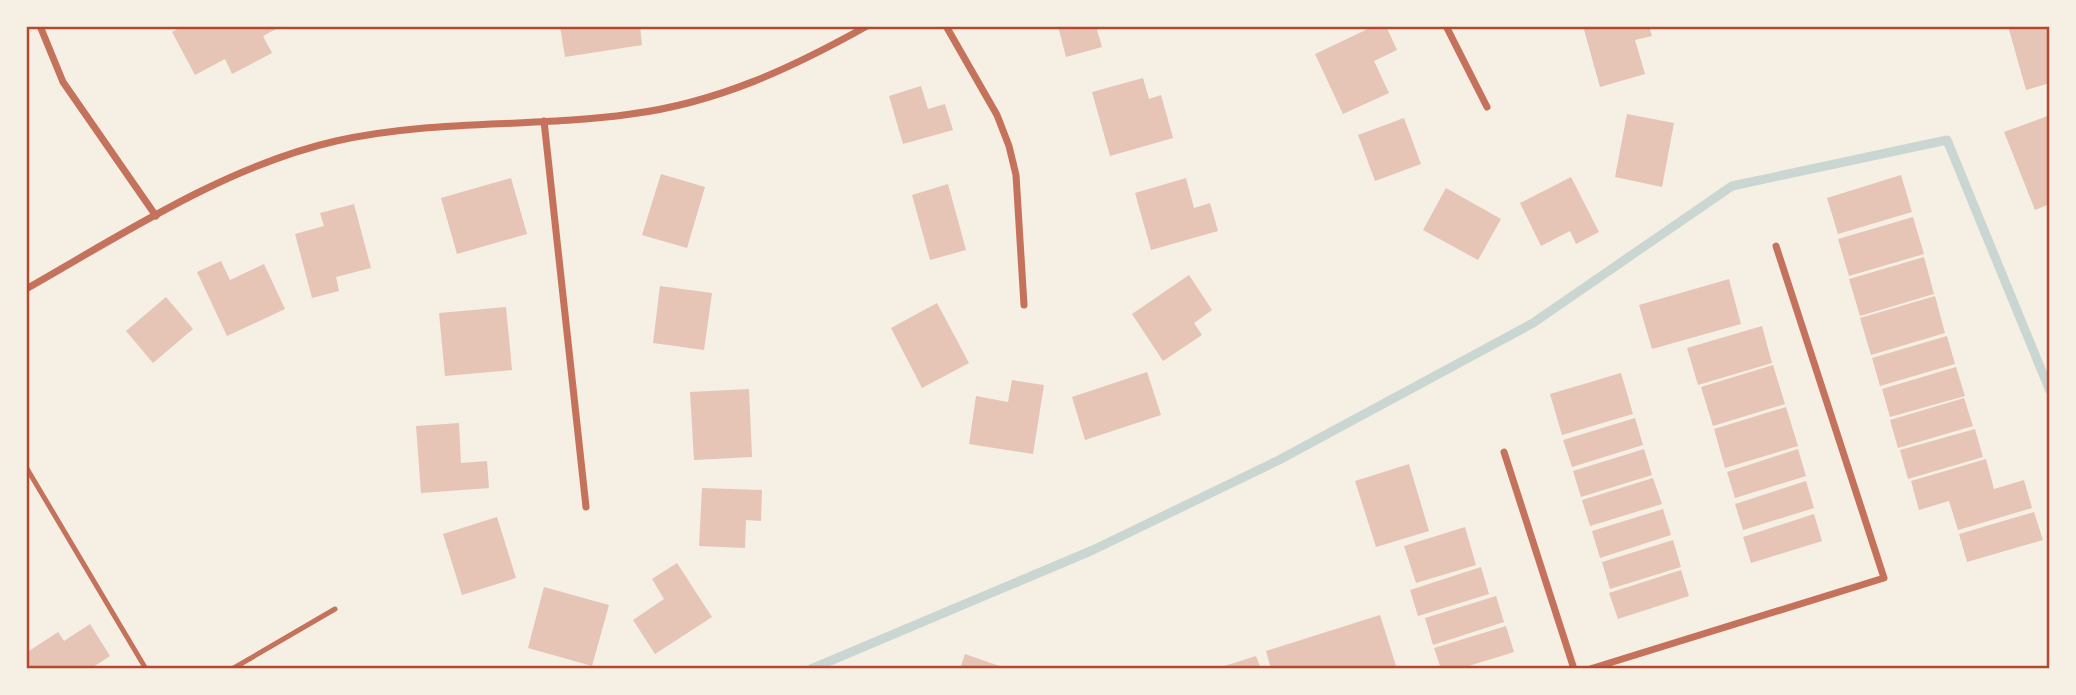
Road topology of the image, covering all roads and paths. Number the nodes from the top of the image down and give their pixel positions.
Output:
1 (40, 26) edge
2 (867, 26) edge
3 (946, 26) edge
4 (1446, 26) edge
5 (1487, 107) dead end
6 (544, 121) junction
7 (156, 216) junction
8 (1776, 246) dead end
9 (26, 289) edge
10 (1024, 305) dead end
11 (1504, 452) dead end
12 (26, 467) edge
13 (586, 507) dead end
14 (335, 609) dead end
15 (146, 669) edge
16 (232, 669) edge
17 (1574, 669) edge
18 (1590, 669) edge

1 - 7 street
2 - 6 street
3 - 10 street
4 - 5 street
6 - 7 street
6 - 13 street
7 - 9 street
8 - 18 street
11 - 17 street
12 - 15 lane
14 - 16 lane

